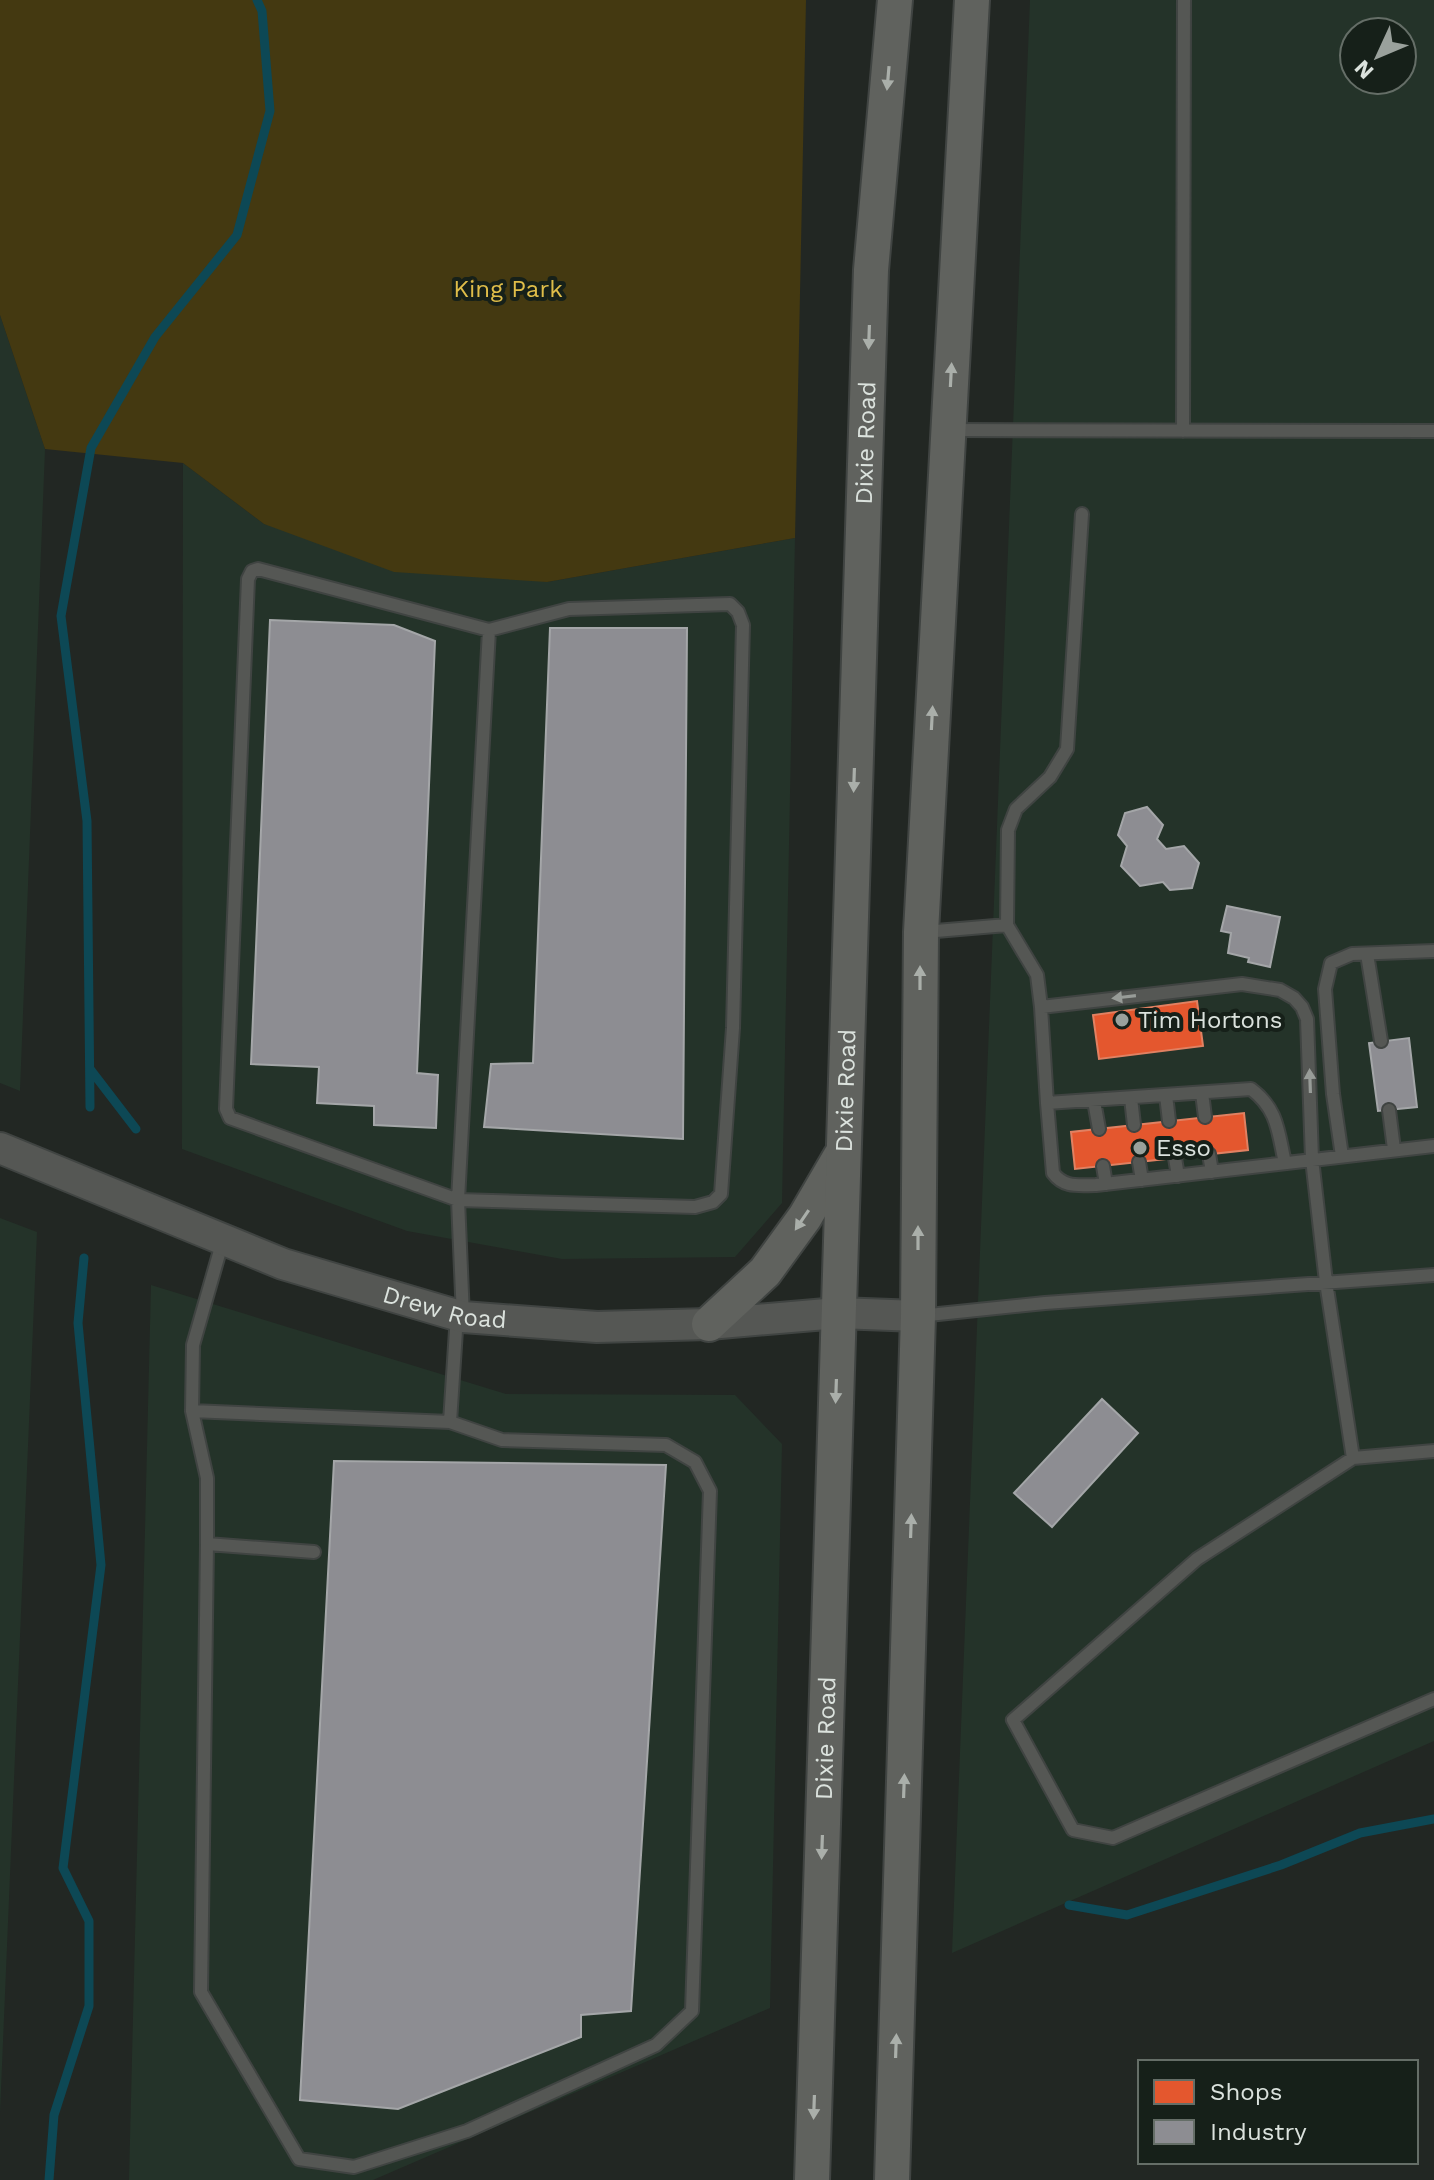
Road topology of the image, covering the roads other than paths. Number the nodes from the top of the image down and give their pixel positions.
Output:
1 (895, 0) edge
2 (972, 0) edge
3 (1184, 0) edge
4 (948, 430) junction
5 (1183, 431) junction
6 (1434, 431) edge
7 (1082, 514) dead end
8 (489, 630) junction
9 (1007, 925) junction
10 (921, 932) junction
11 (1434, 951) edge
12 (1367, 954) junction
13 (1041, 1007) junction
14 (1381, 1041) dead end
15 (1202, 1093) junction
16 (1166, 1095) junction
17 (1131, 1098) junction
18 (1094, 1101) junction
19 (1047, 1103) junction
20 (1389, 1110) dead end
21 (1205, 1117) dead end
22 (1169, 1121) dead end
23 (1134, 1125) dead end
24 (1099, 1129) dead end
25 (1434, 1146) edge
26 (0, 1148) edge
27 (1394, 1149) junction
28 (842, 1153) junction
29 (1209, 1154) dead end
30 (1342, 1156) junction
31 (1175, 1158) dead end
32 (1312, 1159) junction
33 (1139, 1162) dead end
34 (1285, 1163) junction
35 (1103, 1166) dead end
36 (1212, 1172) junction
37 (1178, 1176) junction
38 (1142, 1180) junction
39 (1106, 1184) junction
40 (458, 1200) junction
41 (224, 1239) junction
42 (1434, 1275) edge
43 (1326, 1282) junction
44 (838, 1313) junction
45 (460, 1316) junction
46 (918, 1316) junction
47 (709, 1324) junction
48 (192, 1411) junction
49 (450, 1422) junction
50 (1434, 1451) edge
51 (1353, 1458) junction
52 (207, 1544) junction
53 (314, 1552) dead end
54 (1434, 1699) edge
55 (812, 2180) edge
56 (892, 2180) edge

1 -> 28 main road, Dixie Road
4 -> 2 main road
3 - 5 lane
4 - 5 lane
10 -> 4 main road
5 - 6 lane
7 - 9 lane
8 - 40 lane
8 - 40 lane
8 - 40 lane
9 - 10 lane
9 - 13 lane
46 -> 10 main road
11 - 12 lane
12 - 14 lane
12 - 30 lane
13 - 19 lane
32 -> 13 lane
15 - 16 lane
15 - 21 lane
15 - 34 lane
16 - 17 lane
16 - 22 lane
17 - 18 lane
17 - 23 lane
18 - 19 lane
18 - 24 lane
19 - 39 lane
20 - 27 lane
25 - 27 lane
26 - 41 street, Drew Road
27 - 30 lane
28 - 44 main road, Dixie Road
28 -> 47 main road
29 - 36 lane
30 - 32 lane
31 - 37 lane
32 - 34 lane
32 - 43 lane
33 - 38 lane
34 - 36 lane
35 - 39 lane
36 - 37 lane
37 - 38 lane
38 - 39 lane
40 - 45 lane
41 - 45 street, Drew Road
41 - 48 lane
42 - 43 lane
43 - 46 lane
43 - 51 lane
44 - 46 street, Drew Road
44 - 47 street, Drew Road
44 -> 55 main road, Dixie Road
45 - 47 street, Drew Road
45 - 49 lane
56 -> 46 main road
48 - 49 lane
48 - 52 lane
49 - 52 lane
50 - 51 lane
51 - 54 lane
52 - 53 lane

